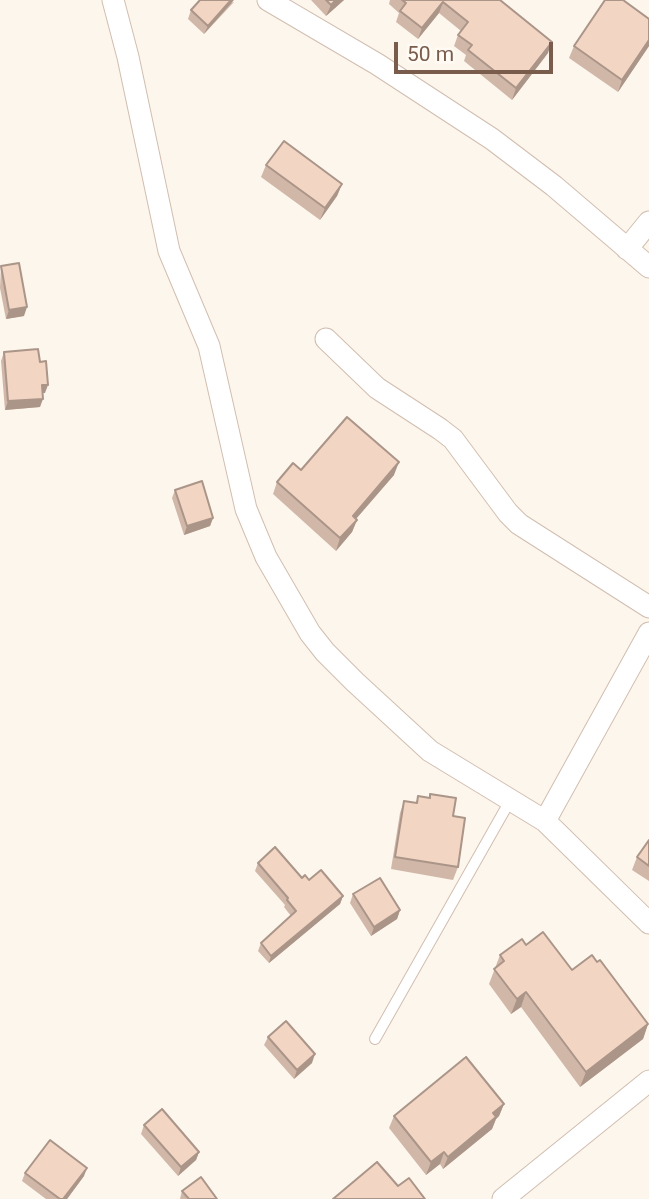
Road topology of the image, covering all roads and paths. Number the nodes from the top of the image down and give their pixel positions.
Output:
1 (113, 0) edge
2 (268, 0) edge
3 (649, 222) edge
4 (627, 248) junction
5 (649, 267) edge
6 (326, 339) dead end
7 (649, 607) edge
8 (649, 633) edge
9 (511, 799) junction
10 (545, 821) junction
11 (649, 923) edge
12 (375, 1039) dead end
13 (649, 1081) edge
14 (503, 1199) edge

1 - 9 street
2 - 4 street
3 - 4 street
4 - 5 street
6 - 7 street
8 - 10 street
9 - 10 street
9 - 12 lane
10 - 11 street
13 - 14 street

